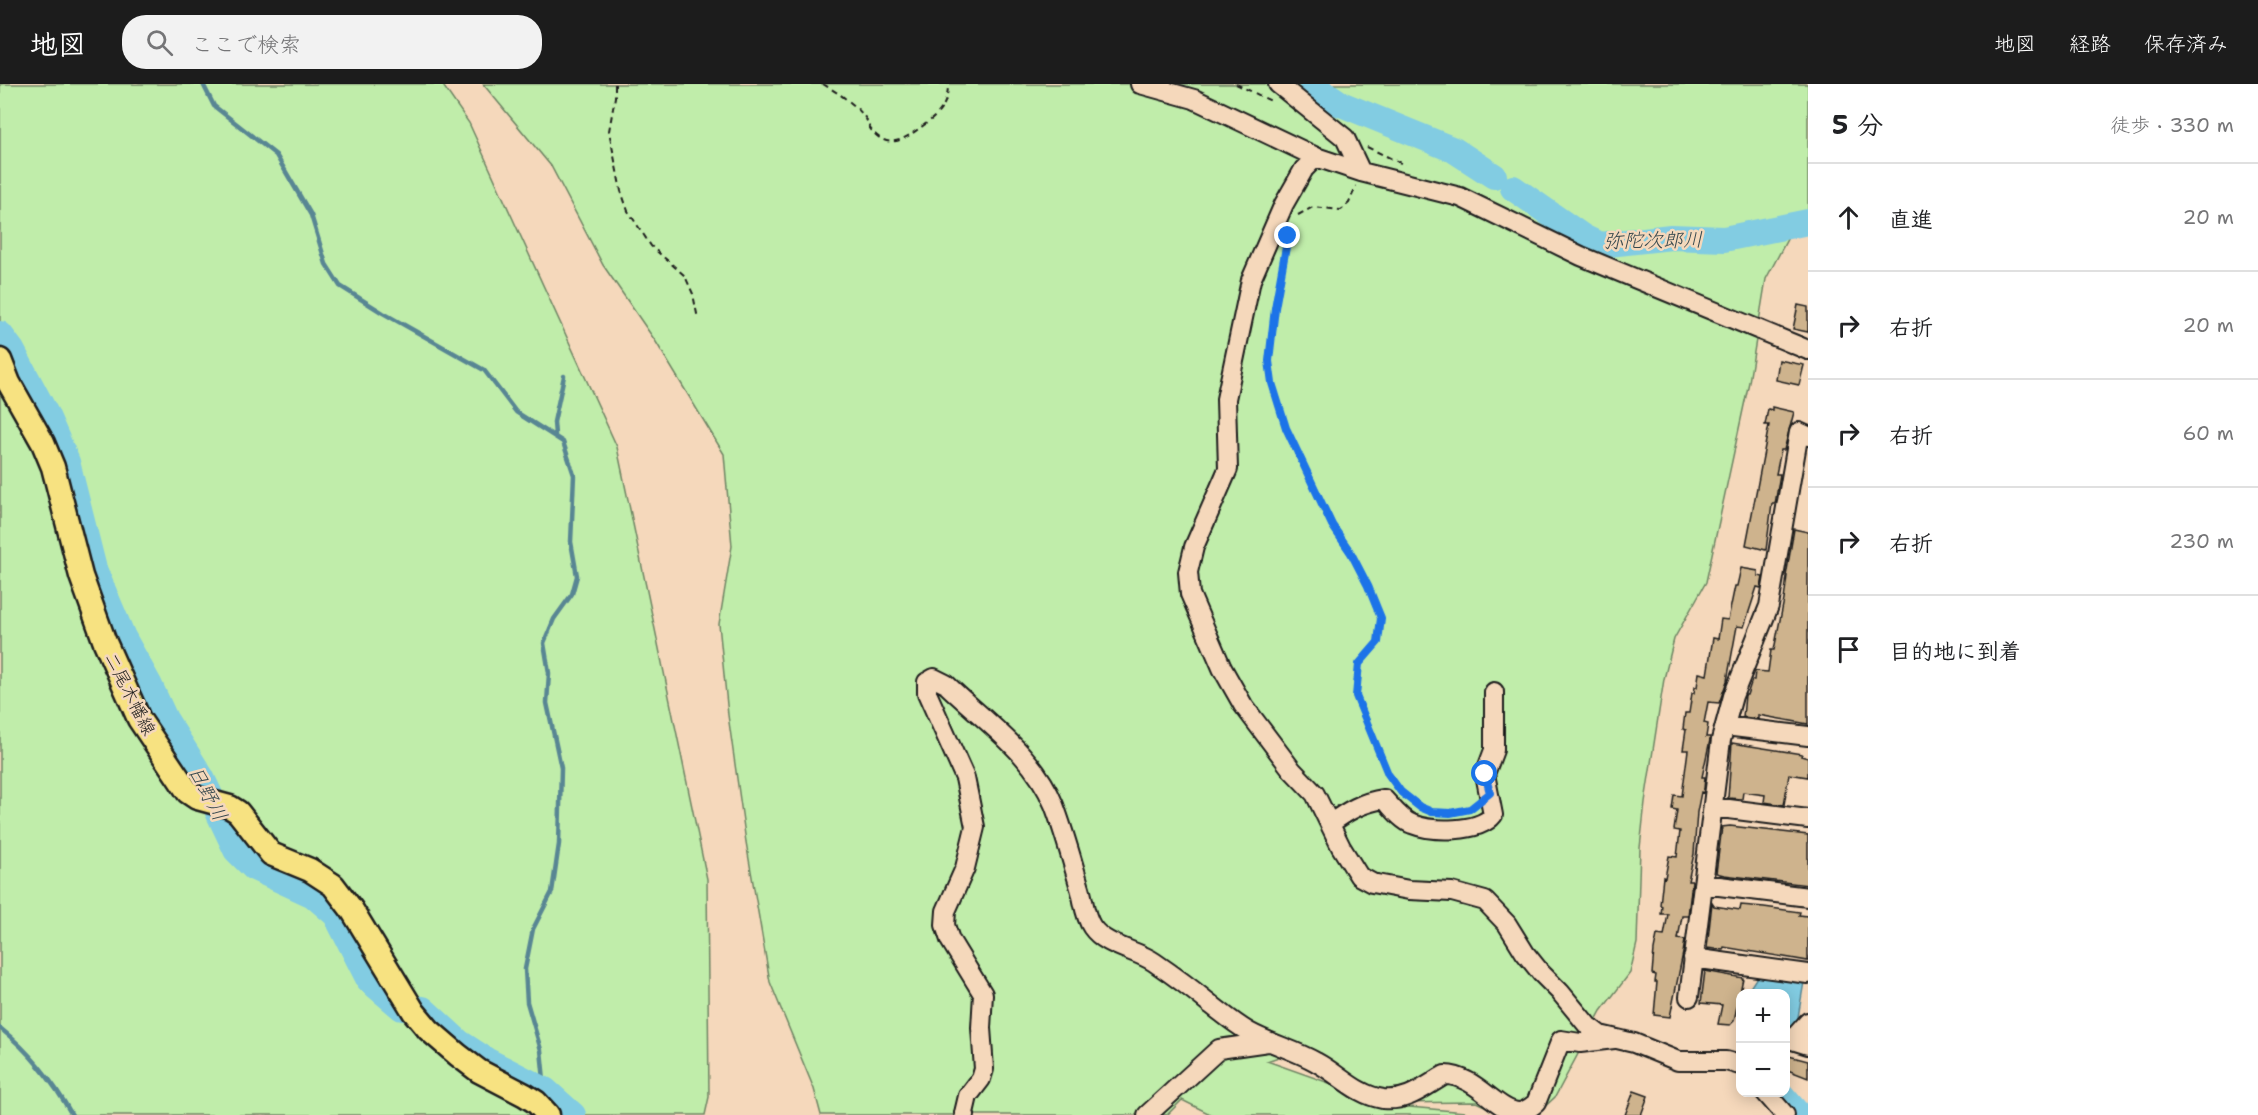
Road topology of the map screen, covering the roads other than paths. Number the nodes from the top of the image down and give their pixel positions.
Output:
1 (1140, 84) edge
2 (1278, 84) edge
3 (1316, 157) junction
4 (1361, 172) junction
5 (1808, 350) edge
6 (0, 360) edge
7 (1808, 436) edge
8 (1494, 692) dead end
9 (1725, 726) junction
10 (1808, 736) edge
11 (1713, 807) junction
12 (1808, 819) edge
13 (1330, 824) junction
14 (1703, 884) junction
15 (1808, 897) edge
16 (1694, 958) junction
17 (1808, 974) edge
18 (1689, 997) dead end
19 (1808, 1022) edge
20 (1614, 1040) junction
21 (1268, 1042) junction
22 (1808, 1045) edge
23 (1736, 1064) edge
24 (1769, 1097) edge
25 (548, 1115) edge
26 (965, 1115) edge
27 (1147, 1115) edge
28 (1785, 1115) edge

1 - 3 street
2 - 4 street
3 - 4 street
3 - 13 street
4 - 5 street
6 - 25 main road, 二尾木幡線
7 - 9 street
8 - 13 street
9 - 10 street
9 - 11 street
11 - 12 street
11 - 14 street
13 - 20 street
14 - 15 street
14 - 16 street
16 - 17 street
16 - 18 street
19 - 22 street
20 - 21 street
20 - 23 street
21 - 26 street
21 - 27 street
24 - 28 street

